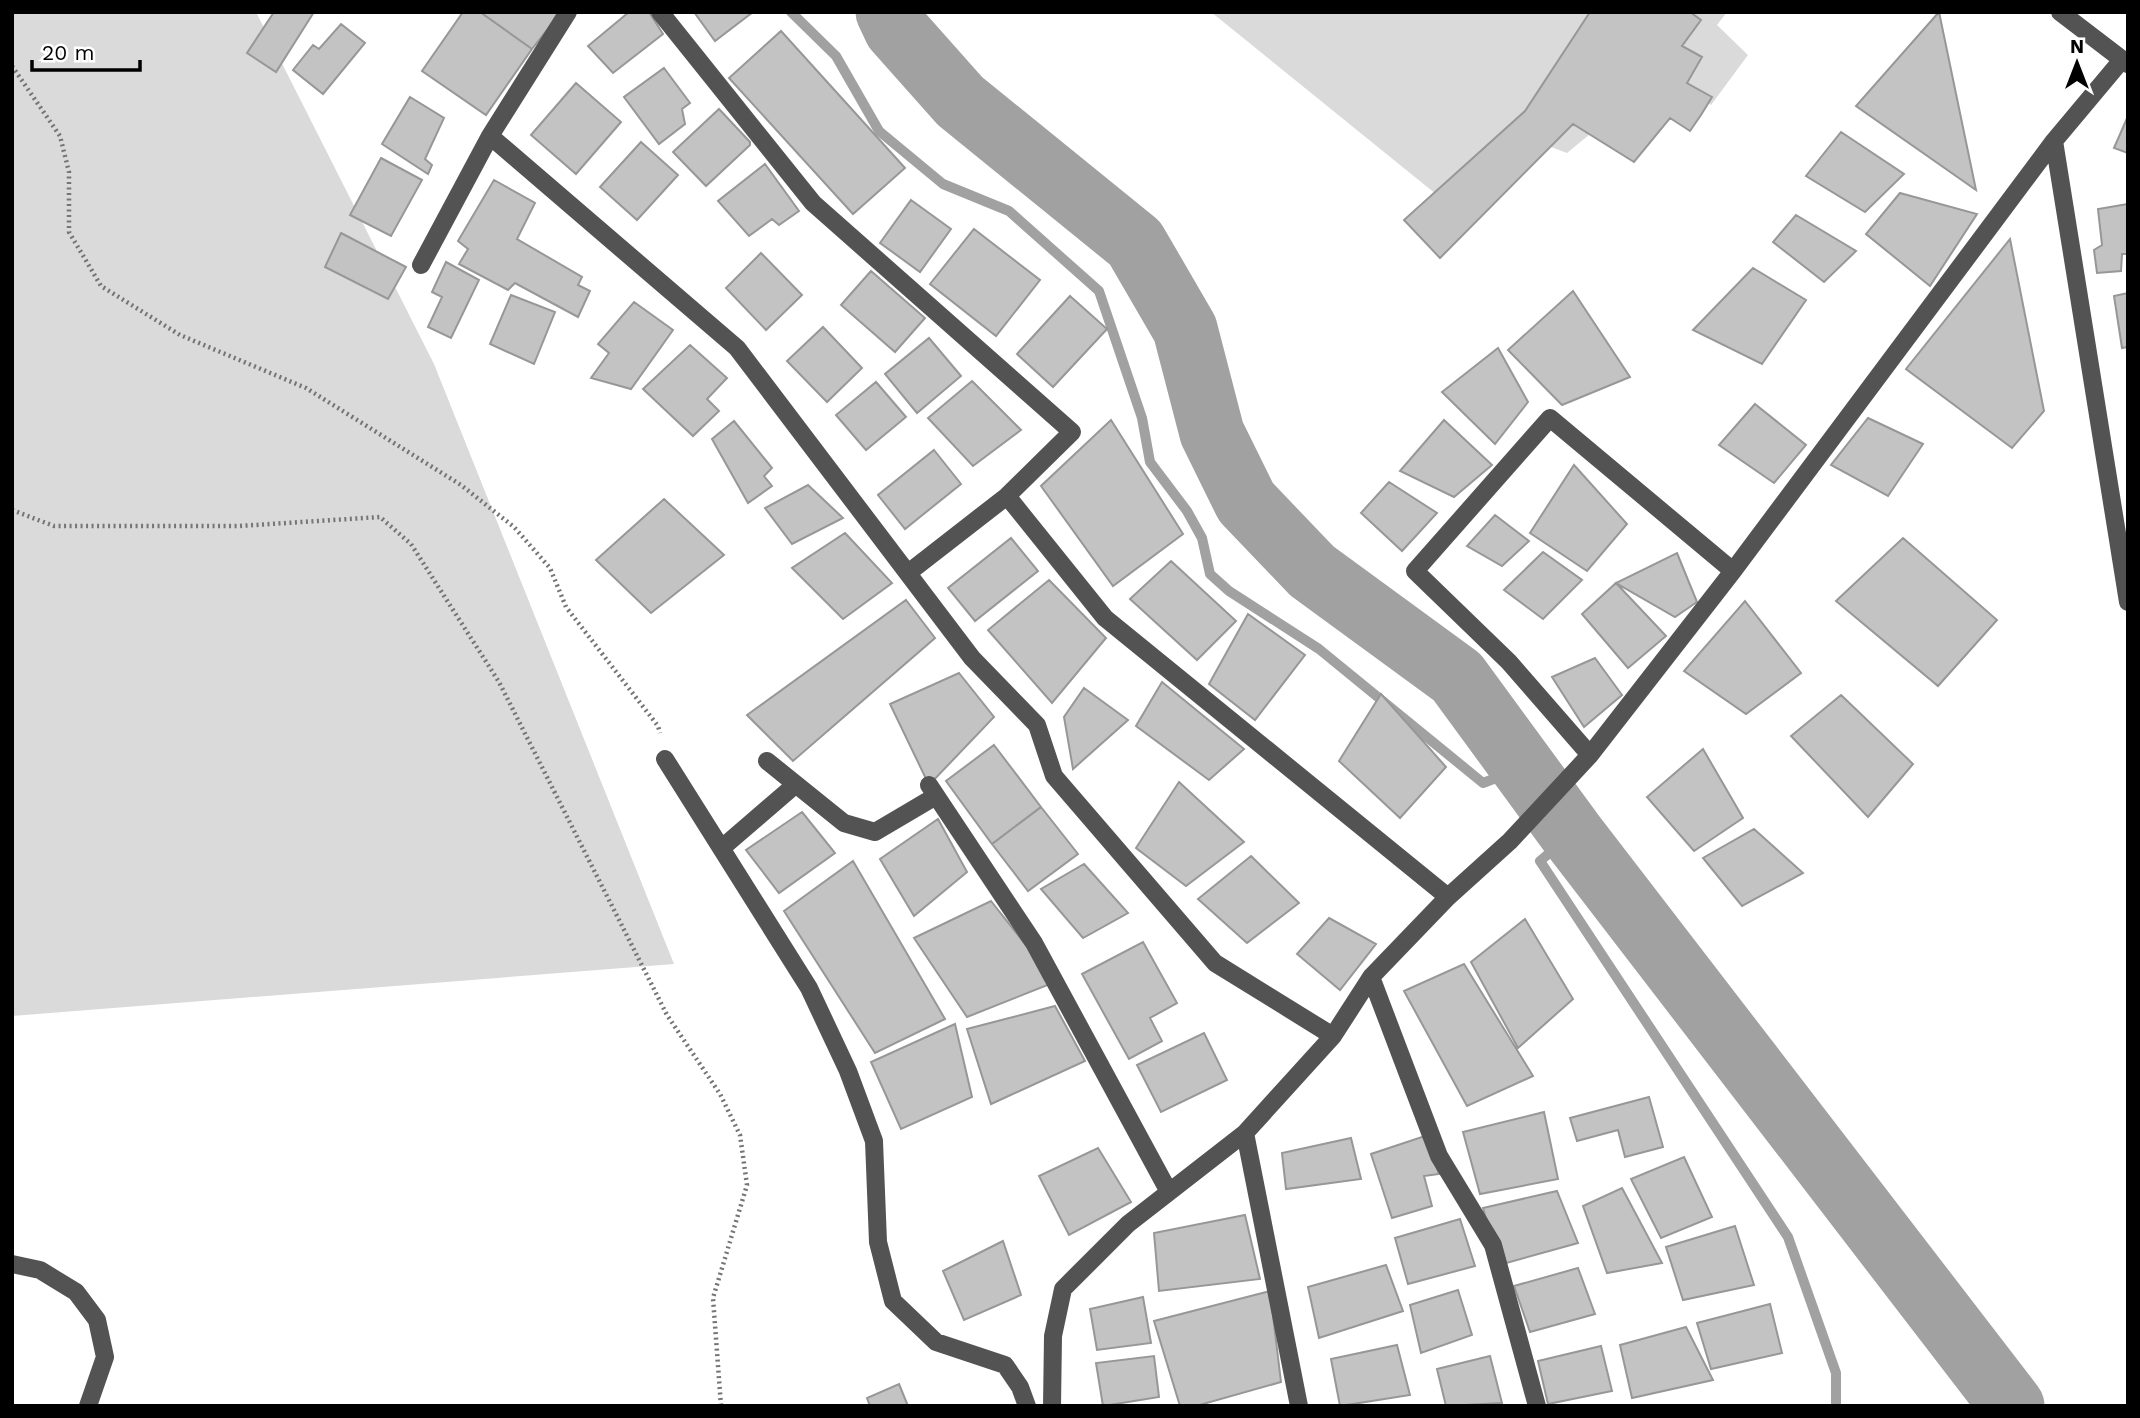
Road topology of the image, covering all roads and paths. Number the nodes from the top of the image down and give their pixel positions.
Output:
1 (568, 12) edge
2 (660, 12) edge
3 (2060, 12) edge
4 (2124, 63) edge
5 (12, 66) edge
6 (490, 136) junction
7 (2054, 141) junction
8 (421, 265) dead end
9 (1007, 496) junction
10 (12, 510) edge
11 (2124, 555) edge
12 (1733, 571) junction
13 (908, 573) junction
14 (2128, 602) edge
15 (1587, 757) junction
16 (665, 759) joint
17 (768, 761) dead end
18 (796, 785) junction
19 (723, 847) junction
20 (1448, 897) junction
21 (1371, 977) junction
22 (1333, 1036) junction
23 (1245, 1133) junction
24 (1169, 1192) junction
25 (12, 1264) edge
26 (88, 1406) edge
27 (721, 1406) edge
28 (1027, 1406) edge
29 (1052, 1406) edge
30 (1299, 1406) edge
31 (1537, 1406) edge

1 - 6 street
2 - 9 street
3 - 4 street
4 - 7 street
5 - 16 path
6 - 8 street
6 - 13 street
7 - 11 street
7 - 12 street
9 - 13 street
9 - 20 street
10 - 27 path
11 - 14 street
12 - 15 street
12 - 15 street
13 - 22 street
15 - 20 street
16 - 19 street
17 - 18 street
18 - 19 street
18 - 24 street
19 - 28 street
20 - 21 street
21 - 22 street
21 - 31 street
22 - 23 street
23 - 24 street
23 - 30 street
24 - 29 street
25 - 26 street

